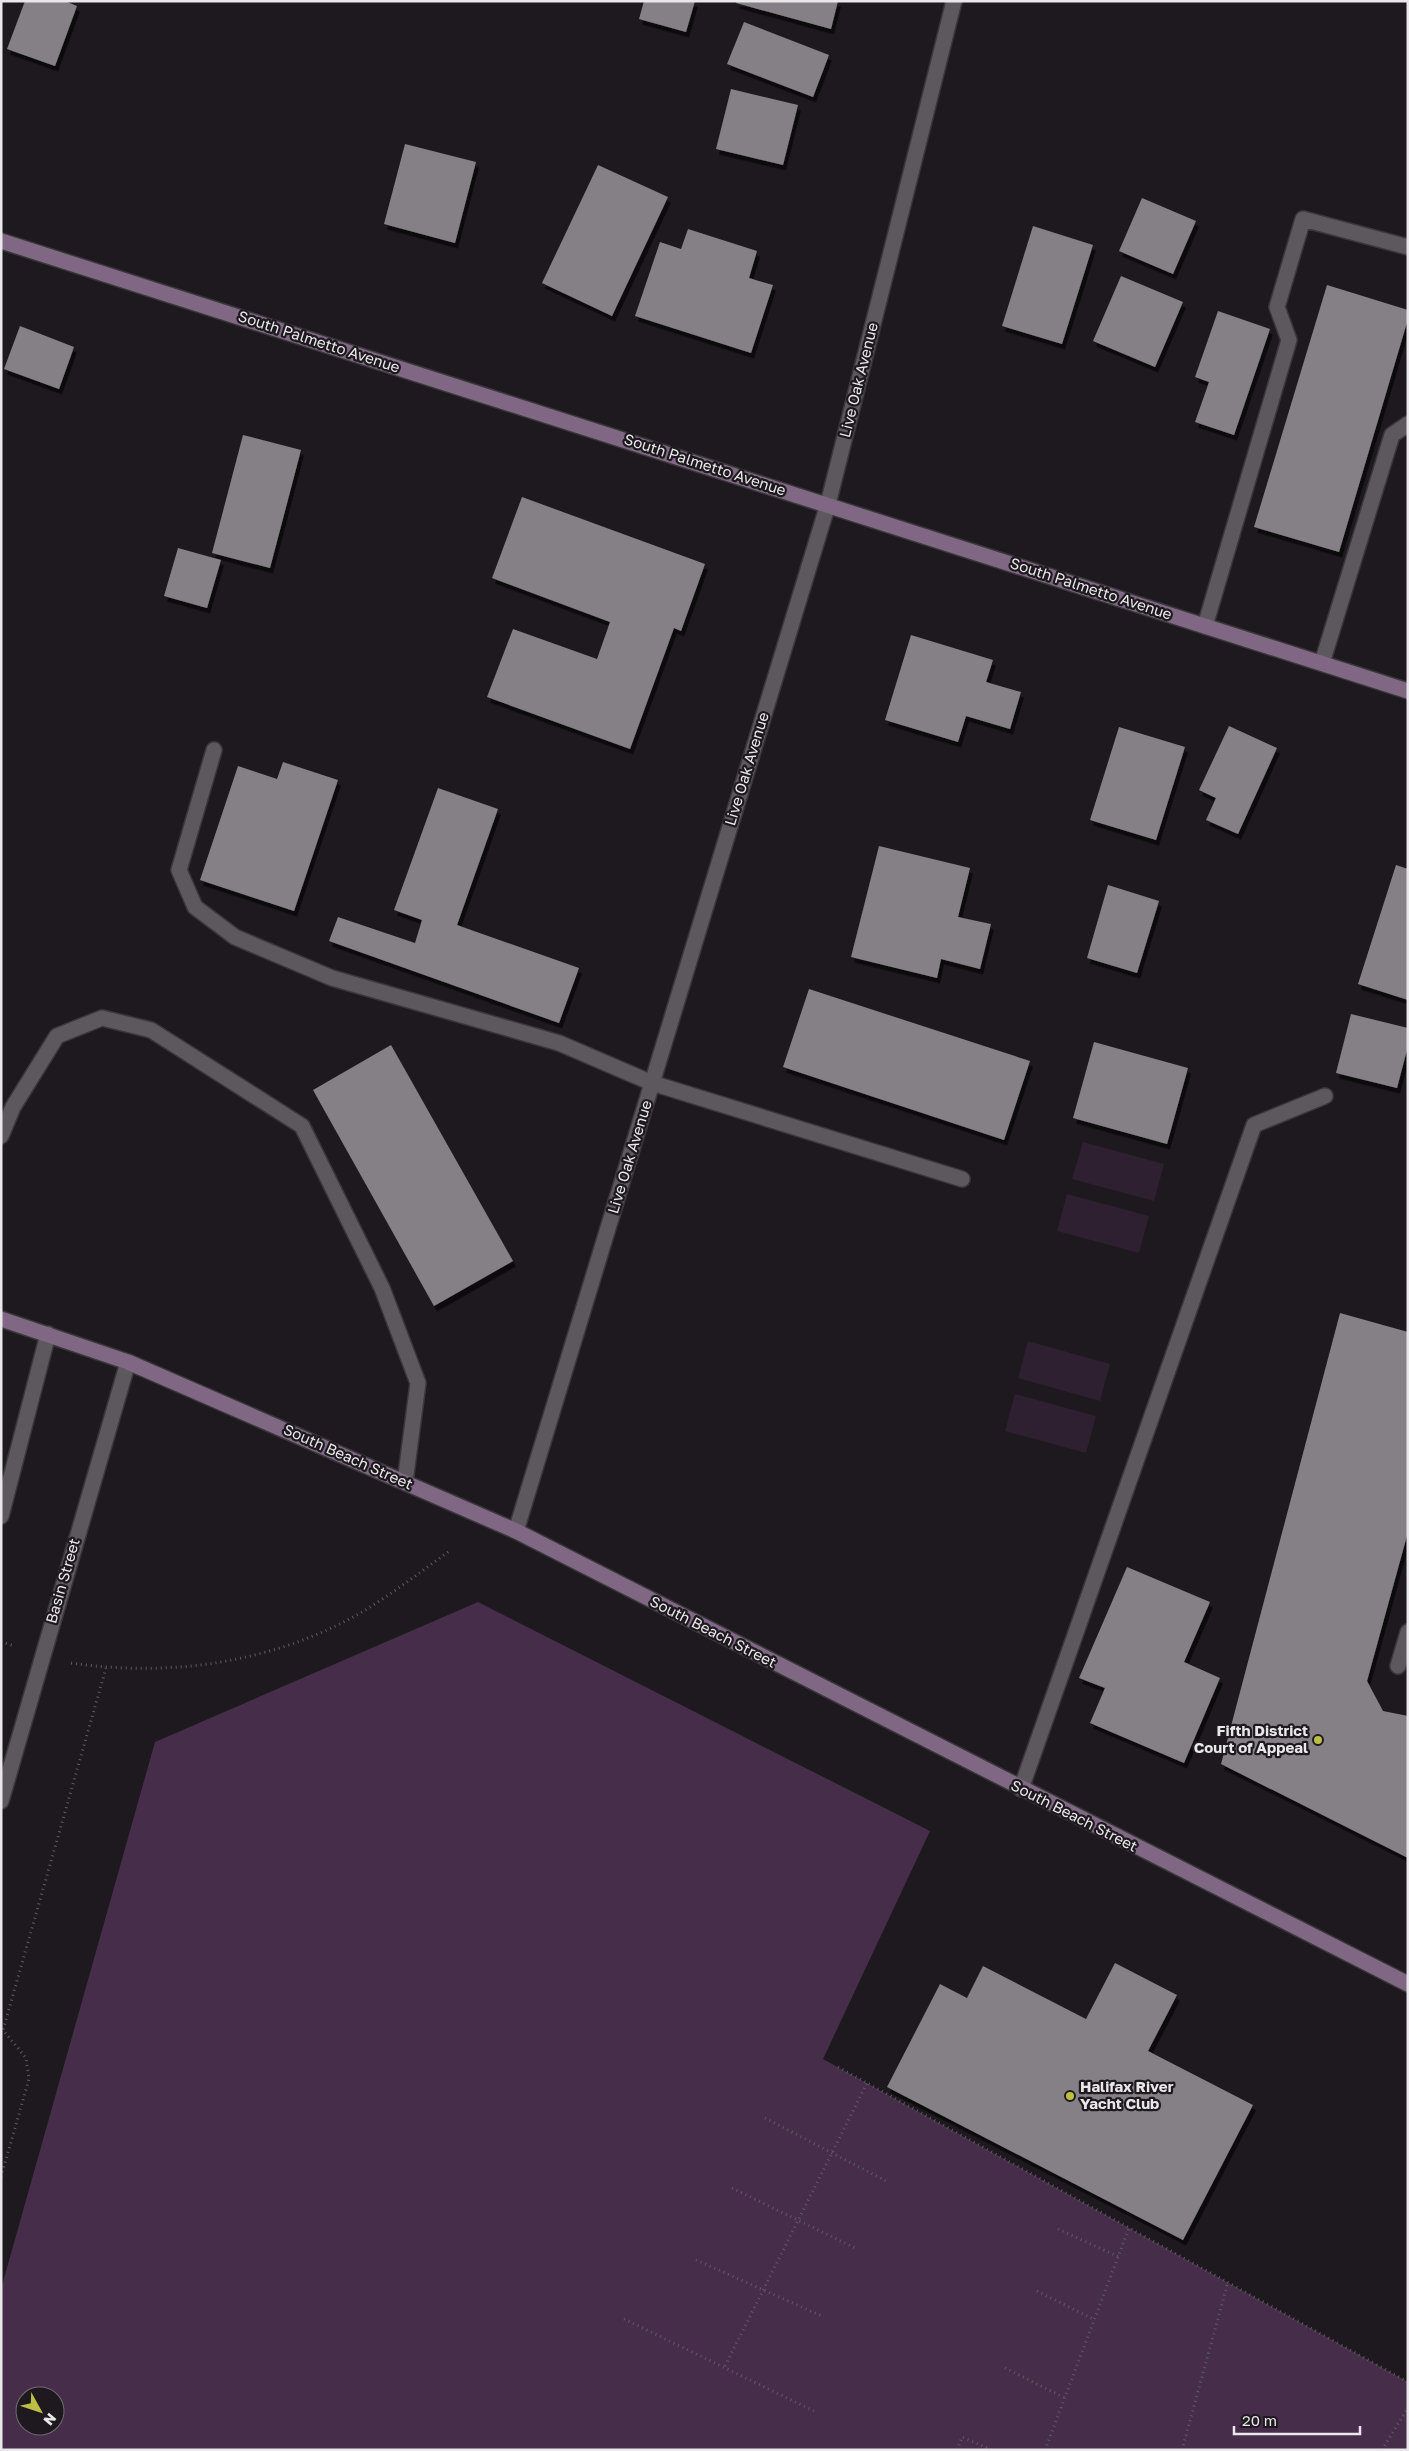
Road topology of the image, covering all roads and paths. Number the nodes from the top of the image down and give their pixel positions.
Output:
1 (954, 1) edge
2 (1, 241) edge
3 (1408, 247) edge
4 (1408, 424) edge
5 (828, 504) junction
6 (1205, 626) junction
7 (1322, 664) junction
8 (1408, 692) edge
9 (214, 750) dead end
10 (652, 1083) junction
11 (1325, 1096) dead end
12 (1, 1136) edge
13 (962, 1178) dead end
14 (1, 1319) edge
15 (48, 1334) junction
16 (128, 1362) junction
17 (405, 1482) junction
18 (1, 1516) edge
19 (516, 1531) junction
20 (451, 1550) dead end
21 (1408, 1632) edge
22 (1, 1642) edge
23 (16, 1647) dead end
24 (63, 1661) dead end
25 (1398, 1666) dead end
26 (106, 1668) junction
27 (1021, 1789) junction
28 (1, 1801) edge
29 (1408, 1984) edge
30 (3, 2023) edge
31 (838, 2067) dead end
32 (867, 2083) junction
33 (765, 2118) dead end
34 (831, 2153) junction
35 (1, 2176) edge
36 (888, 2182) dead end
37 (732, 2188) dead end
38 (798, 2220) junction
39 (1129, 2228) junction
40 (1058, 2229) dead end
41 (856, 2248) dead end
42 (1119, 2257) junction
43 (696, 2260) dead end
44 (1228, 2282) junction
45 (763, 2290) junction
46 (1037, 2291) dead end
47 (824, 2317) dead end
48 (624, 2319) dead end
49 (1095, 2320) junction
50 (725, 2366) junction
51 (1005, 2368) dead end
52 (1408, 2382) edge
53 (1065, 2398) junction
54 (1408, 2408) edge
55 (816, 2412) dead end
56 (957, 2450) edge
57 (992, 2450) edge
58 (1046, 2450) edge
59 (1182, 2450) edge
60 (1382, 2450) edge

1 - 5 street, Live Oak Avenue
2 - 5 street, South Palmetto Avenue
3 - 6 street
4 - 7 street
5 - 6 street, South Palmetto Avenue
5 - 10 street, Live Oak Avenue
6 - 7 street, South Palmetto Avenue
7 - 8 street, South Palmetto Avenue
9 - 10 street
10 - 13 street
10 - 19 street, Live Oak Avenue
11 - 27 street
12 - 17 street
14 - 15 street, South Beach Street
15 - 16 street, South Beach Street
15 - 18 street
16 - 17 street, South Beach Street
16 - 28 street, Basin Street
17 - 19 street, South Beach Street
19 - 27 street, South Beach Street
20 - 26 path
21 - 25 street
22 - 23 path
24 - 26 path
26 - 30 path
27 - 29 street, South Beach Street
30 - 35 path
31 - 32 path
32 - 34 path
32 - 39 path
33 - 34 path
34 - 36 path
34 - 38 path
37 - 38 path
38 - 41 path
38 - 45 path
39 - 42 path
39 - 44 path
40 - 42 path
42 - 49 path
43 - 45 path
44 - 52 path
44 - 59 path
45 - 47 path
45 - 50 path
46 - 49 path
48 - 50 path
49 - 53 path
50 - 55 path
51 - 53 path
53 - 58 path
54 - 60 path
56 - 57 path

